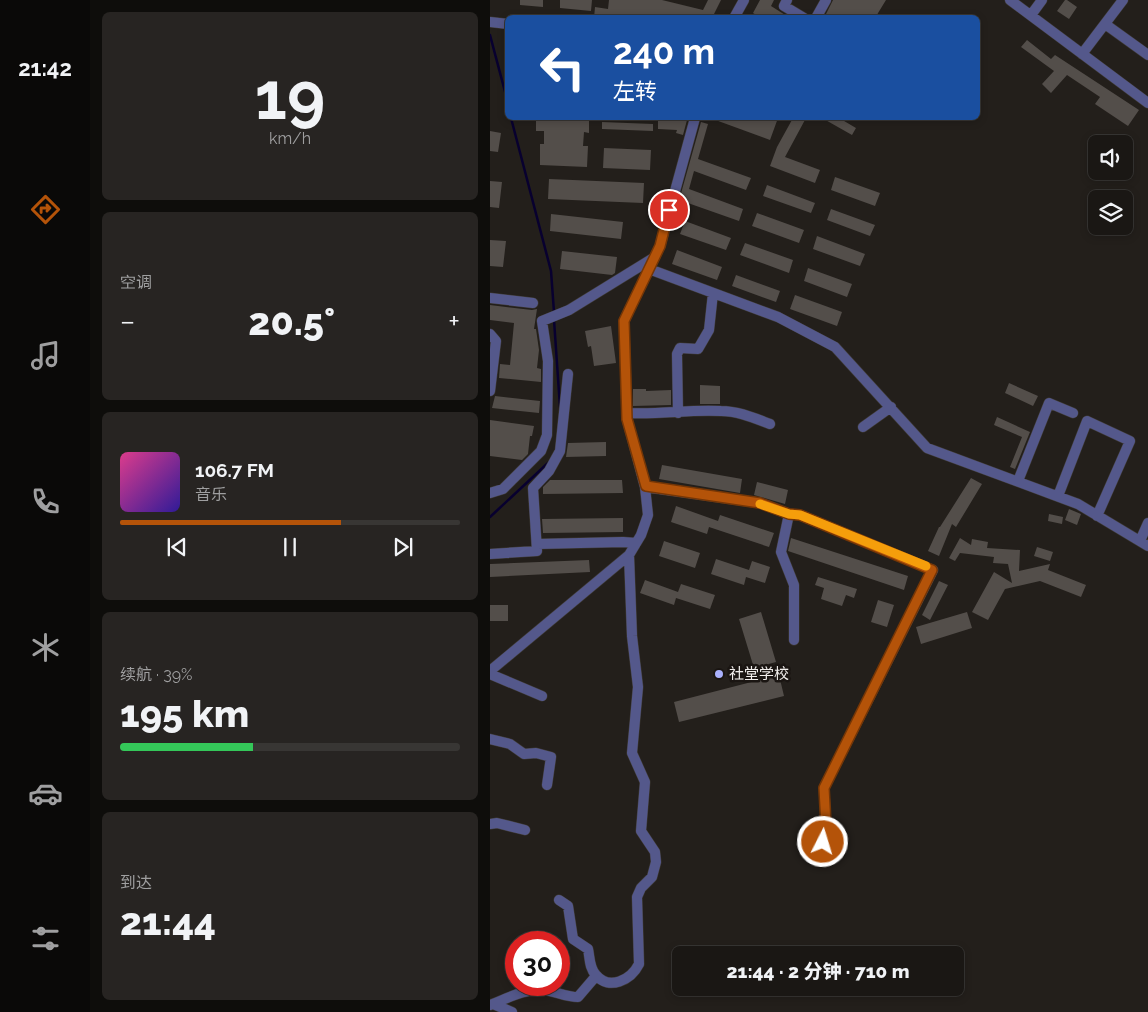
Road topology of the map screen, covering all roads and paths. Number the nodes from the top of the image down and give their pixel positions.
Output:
1 (744, 0) edge
2 (787, 0) edge
3 (826, 0) edge
4 (1010, 0) edge
5 (1042, 0) edge
6 (1123, 0) edge
7 (736, 15) edge
8 (799, 15) edge
9 (818, 15) edge
10 (1031, 15) junction
11 (490, 22) edge
12 (505, 24) edge
13 (1104, 24) junction
14 (1082, 54) junction
15 (1148, 55) edge
16 (1148, 103) edge
17 (694, 120) edge
18 (655, 257) junction
19 (649, 269) junction
20 (713, 293) junction
21 (490, 298) edge
22 (533, 303) dead end
23 (490, 334) edge
24 (568, 374) dead end
25 (490, 392) edge
26 (891, 407) junction
27 (627, 413) junction
28 (678, 413) junction
29 (1073, 413) dead end
30 (770, 424) dead end
31 (863, 427) dead end
32 (1018, 481) junction
33 (646, 486) junction
34 (490, 493) edge
35 (1058, 496) junction
36 (789, 514) junction
37 (1097, 516) junction
38 (1148, 523) edge
39 (636, 543) junction
40 (537, 544) junction
41 (1144, 544) edge
42 (490, 554) edge
43 (628, 556) junction
44 (794, 640) dead end
45 (490, 673) edge
46 (542, 696) dead end
47 (490, 739) edge
48 (547, 785) dead end
49 (490, 824) edge
50 (525, 830) dead end
51 (823, 842) dead end
52 (559, 900) dead end
53 (596, 976) junction
54 (492, 1004) edge
55 (512, 1012) edge

1 - 7 street
2 - 8 street
3 - 9 street
4 - 10 street
5 - 10 street
6 - 13 street
10 - 14 street
11 - 12 street
13 - 14 street
13 - 15 street
14 - 16 street
17 - 18 street
18 - 19 street
18 - 34 street
19 - 20 street
19 - 27 street
20 - 26 street
20 - 28 street
21 - 22 street
23 - 25 street
24 - 40 street
26 - 31 street
26 - 32 street
27 - 28 street
27 - 33 street
28 - 30 street
29 - 32 street
32 - 35 street
33 - 36 street
33 - 39 street
35 - 37 street
35 - 37 street
36 - 44 street
36 - 51 street
37 - 41 street
38 - 41 street
39 - 40 street
39 - 43 street
40 - 42 street
43 - 45 street
43 - 53 street
45 - 46 street
47 - 48 street
49 - 50 street
52 - 53 street
53 - 54 street
54 - 55 street

